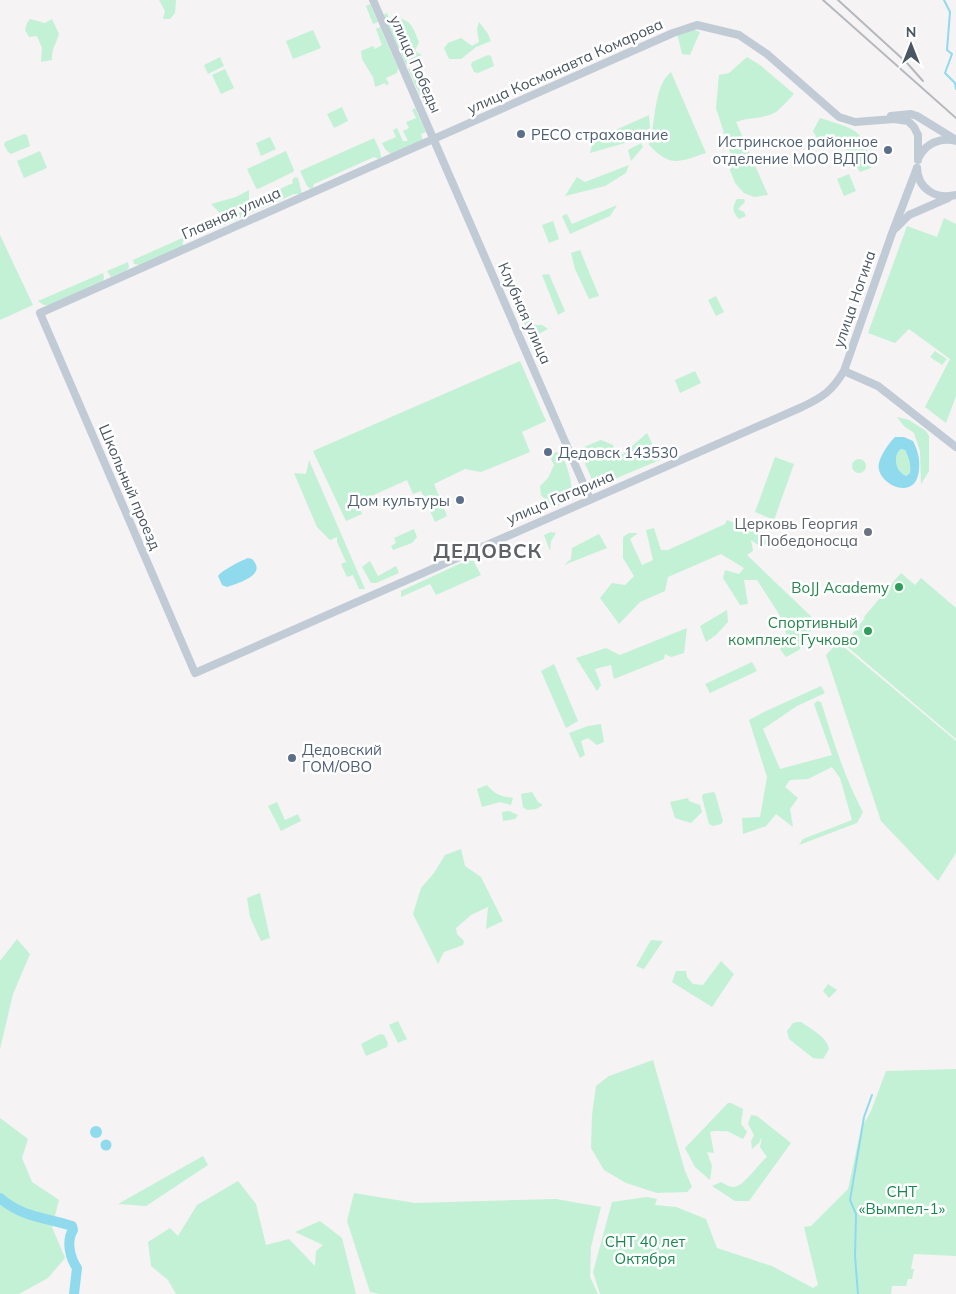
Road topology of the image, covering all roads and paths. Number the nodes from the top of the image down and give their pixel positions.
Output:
1 (373, 0) edge
2 (876, 120) junction
3 (433, 139) junction
4 (956, 141) edge
5 (918, 164) junction
6 (953, 196) edge
7 (891, 236) junction
8 (40, 313) joint
9 (844, 370) junction
10 (956, 447) edge
11 (590, 499) junction
12 (195, 672) joint

1 - 3 street, улица Победы
2 - 3 street, улица Космонавта Комарова
2 - 4 street
2 - 5 street
3 - 8 street, Главная улица
3 - 11 street, Клубная улица
4 - 5 street
5 - 6 street
5 - 7 street, улица Ногина
6 - 7 street
7 - 9 street, улица Ногина
8 - 12 street, Школьный проезд
9 - 10 street
9 - 11 street, улица Гагарина
11 - 12 street, улица Гагарина

